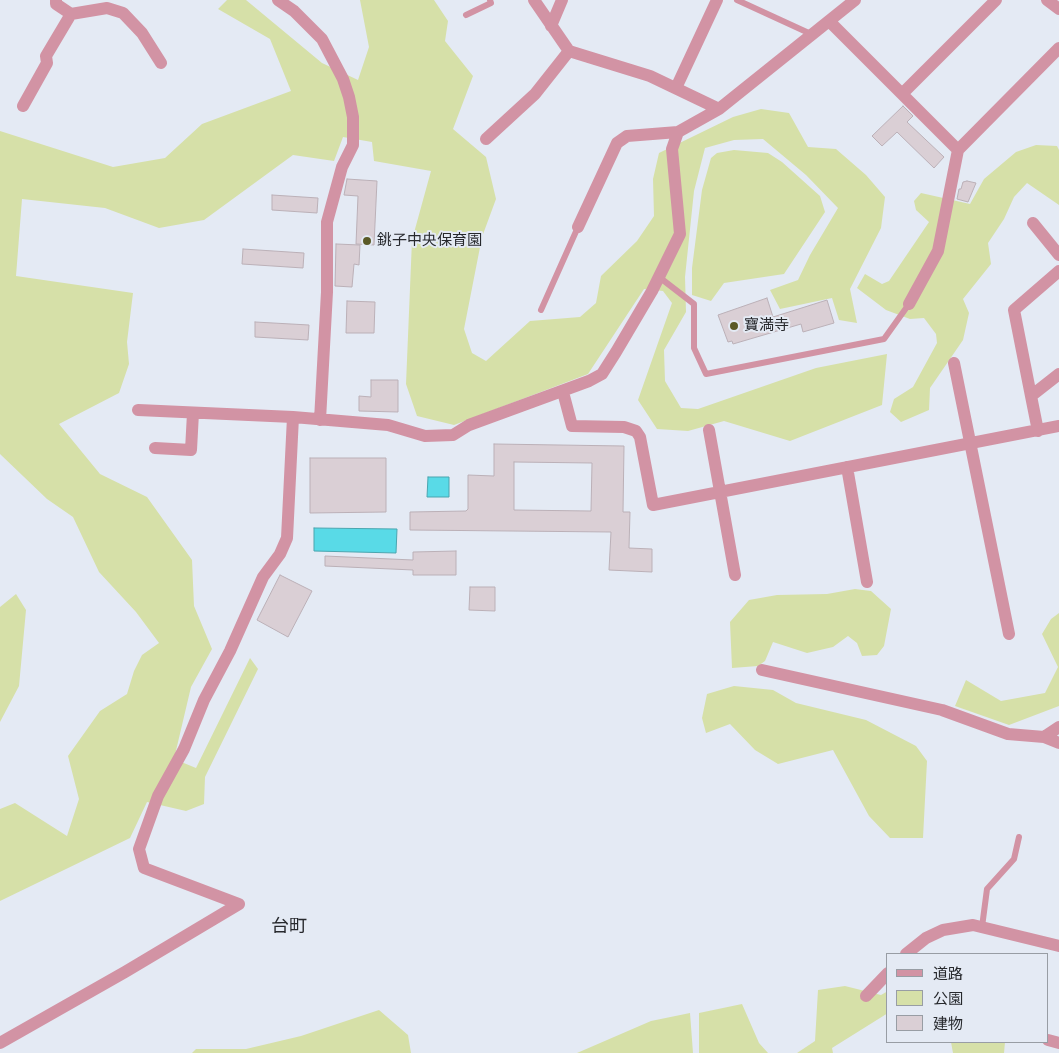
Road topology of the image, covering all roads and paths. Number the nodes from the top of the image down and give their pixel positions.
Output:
1 (56, 0) edge
2 (278, 0) edge
3 (490, 0) edge
4 (534, 0) edge
5 (562, 0) edge
6 (717, 0) edge
7 (737, 0) edge
8 (855, 0) edge
9 (996, 0) edge
10 (1047, 0) edge
11 (1059, 9) edge
12 (71, 14) junction
13 (466, 15) dead end
14 (830, 22) junction
15 (551, 26) junction
16 (812, 35) junction
17 (1059, 48) edge
18 (569, 51) junction
19 (161, 63) dead end
20 (676, 88) junction
21 (902, 94) junction
22 (23, 106) dead end
23 (719, 108) junction
24 (678, 132) junction
25 (486, 139) dead end
26 (958, 150) junction
27 (1033, 223) dead end
28 (578, 227) joint
29 (1059, 255) edge
30 (1059, 271) edge
31 (659, 277) junction
32 (909, 304) joint
33 (541, 310) dead end
34 (954, 363) dead end
35 (1059, 374) edge
36 (563, 392) junction
37 (1031, 396) junction
38 (138, 410) dead end
39 (193, 413) junction
40 (293, 417) junction
41 (320, 420) junction
42 (1059, 426) edge
43 (709, 430) dead end
44 (1038, 431) junction
45 (971, 443) junction
46 (155, 448) dead end
47 (847, 467) junction
48 (720, 491) junction
49 (735, 575) dead end
50 (867, 582) dead end
51 (1009, 634) dead end
52 (762, 670) dead end
53 (1059, 727) edge
54 (1044, 737) junction
55 (1059, 743) edge
56 (1019, 837) dead end
57 (982, 927) junction
58 (1059, 946) edge
59 (907, 953) edge
60 (886, 975) edge
61 (866, 996) dead end
62 (0, 1042) edge

1 - 12 street
2 - 41 street
3 - 13 lane
4 - 15 street
5 - 15 street
6 - 20 street
7 - 16 lane
8 - 14 street
9 - 21 street
10 - 11 street
12 - 19 street
12 - 22 street
14 - 16 street
14 - 21 street
15 - 18 street
16 - 23 street
17 - 26 street
18 - 20 street
18 - 25 street
20 - 23 street
21 - 26 street
23 - 24 street
24 - 28 street
24 - 31 street
26 - 32 street
27 - 29 street
28 - 33 lane
30 - 37 street
31 - 32 lane
31 - 36 street
34 - 45 street
35 - 37 street
36 - 41 street
36 - 48 street
37 - 44 street
38 - 39 street
39 - 40 street
39 - 46 street
40 - 41 street
40 - 62 street
42 - 44 street
43 - 48 street
44 - 45 street
45 - 47 street
45 - 51 street
47 - 48 street
47 - 50 street
48 - 49 street
52 - 54 street
53 - 54 street
54 - 55 street
56 - 57 lane
57 - 58 street
57 - 59 street
60 - 61 street

